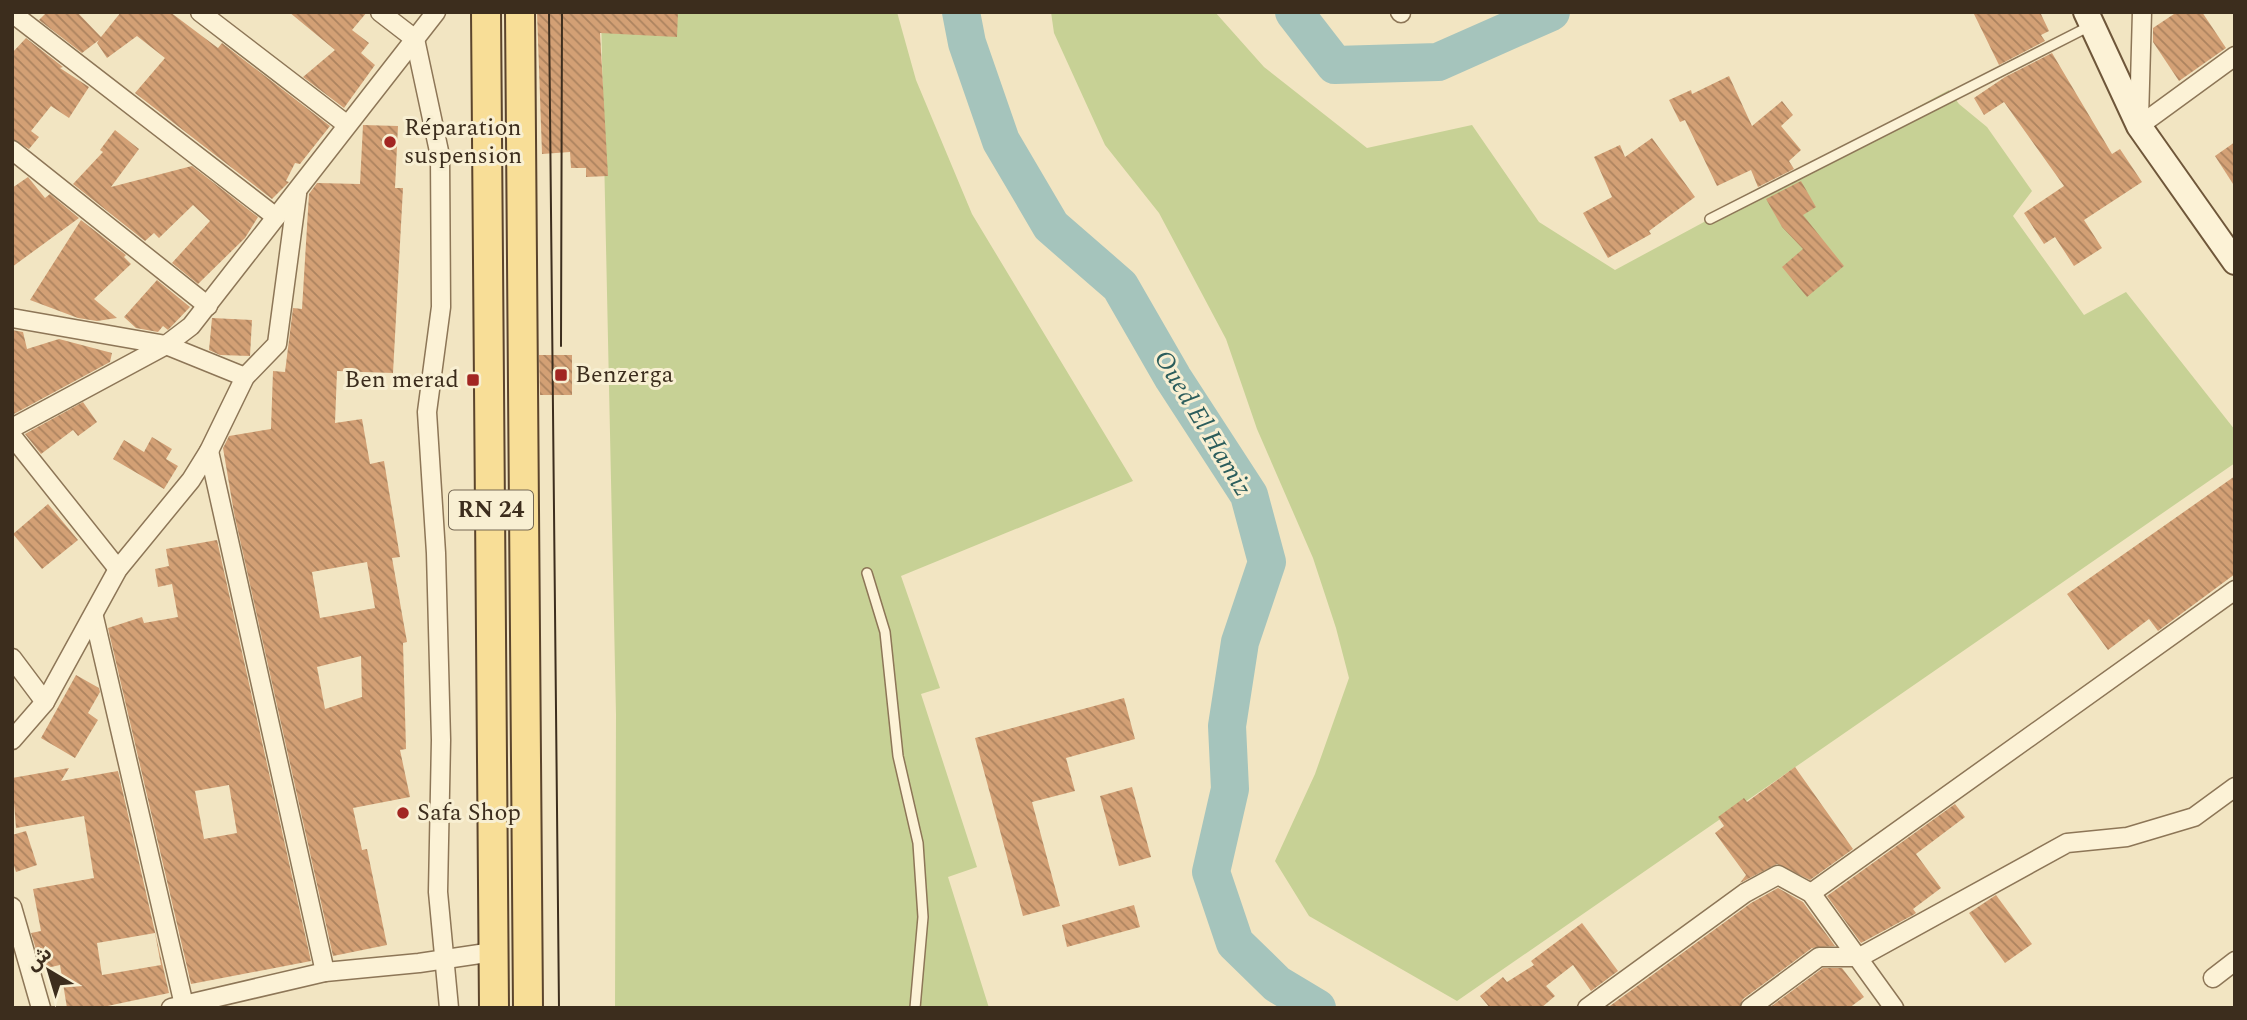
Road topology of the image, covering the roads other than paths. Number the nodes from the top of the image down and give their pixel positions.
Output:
1 (200, 12) edge
2 (380, 12) edge
3 (436, 12) edge
4 (486, 12) edge
5 (520, 12) edge
6 (2142, 12) edge
7 (12, 13) edge
8 (2089, 19) edge
9 (415, 39) junction
10 (2235, 56) edge
11 (346, 124) junction
12 (2139, 126) junction
13 (12, 150) edge
14 (297, 194) junction
15 (276, 217) junction
16 (1710, 219) dead end
17 (2235, 262) edge
18 (208, 306) junction
19 (12, 318) edge
20 (166, 345) junction
21 (245, 377) junction
22 (12, 428) edge
23 (12, 436) edge
24 (209, 451) junction
25 (118, 569) junction
26 (867, 572) dead end
27 (2235, 590) edge
28 (94, 617) junction
29 (12, 658) edge
30 (45, 702) junction
31 (12, 740) edge
32 (2235, 788) edge
33 (1811, 893) junction
34 (12, 907) edge
35 (494, 952) junction
36 (1860, 957) junction
37 (445, 960) junction
38 (2235, 961) edge
39 (325, 972) junction
40 (2213, 978) dead end
41 (178, 1006) edge
42 (41, 1008) edge
43 (449, 1008) edge
44 (494, 1008) edge
45 (528, 1008) edge
46 (915, 1008) edge
47 (1587, 1008) edge
48 (1750, 1008) edge
49 (1894, 1008) edge

1 - 11 street
2 - 9 street
3 - 9 street
4 - 35 main road, RN 24
5 - 45 main road, RN 24
6 - 12 street
7 - 15 street
8 - 12 main road
8 - 16 lane
9 - 11 street
9 - 37 street
10 - 12 street
11 - 14 street
12 - 17 main road
13 - 18 street
14 - 15 street
14 - 21 street
15 - 18 street
18 - 20 street
19 - 20 street
20 - 21 street
20 - 22 street
21 - 24 street
23 - 25 street
24 - 25 street
24 - 39 street
25 - 28 street
26 - 46 lane
27 - 33 street
28 - 30 street
28 - 41 street
29 - 30 street
30 - 31 street
32 - 36 street
33 - 36 street
33 - 47 street
34 - 42 street
35 - 37 street
35 - 44 main road, RN 24
36 - 48 street
36 - 49 street
37 - 39 street
37 - 43 street
38 - 40 street
39 - 41 street

